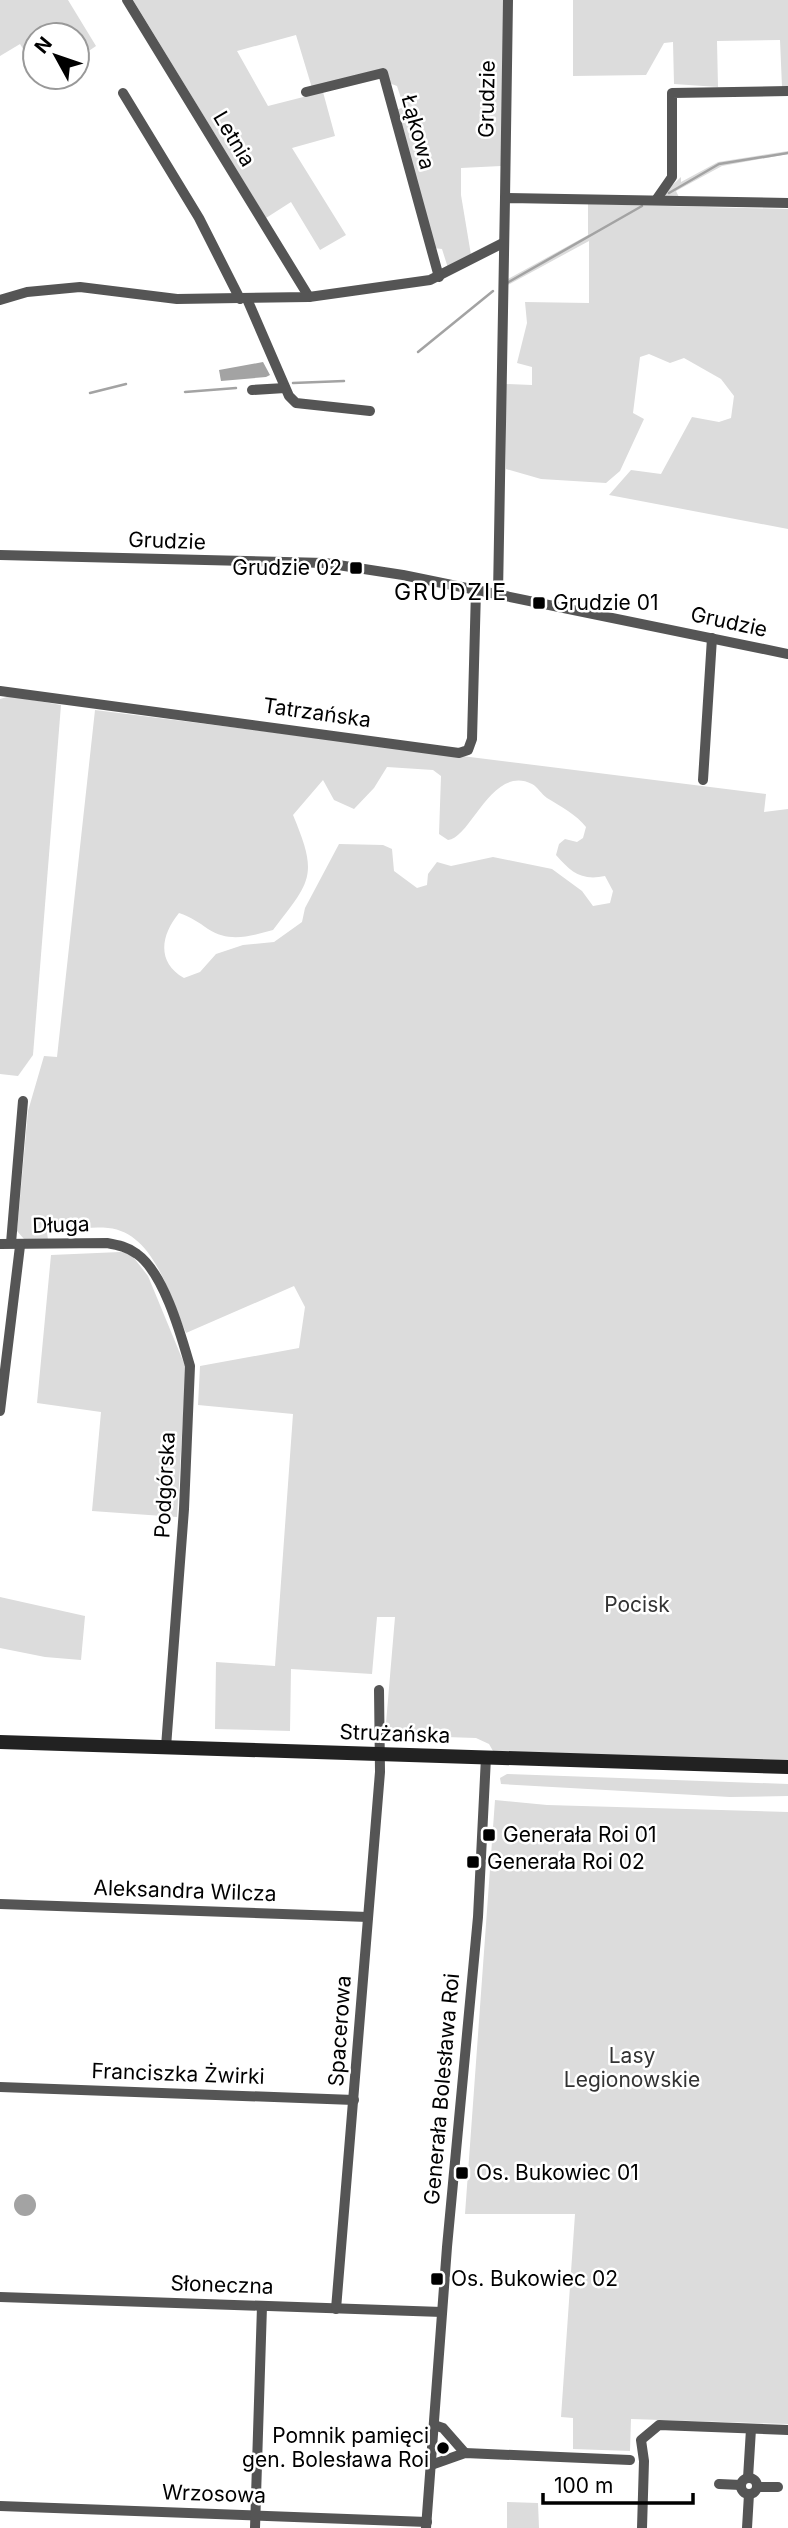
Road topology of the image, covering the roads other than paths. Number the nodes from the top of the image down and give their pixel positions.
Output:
1 (127, 0) edge
2 (508, 0) edge
3 (788, 91) edge
4 (306, 92) dead end
5 (123, 93) dead end
6 (505, 198) junction
7 (656, 200) junction
8 (788, 203) edge
9 (503, 243) junction
10 (439, 277) junction
11 (309, 297) junction
12 (243, 299) junction
13 (0, 300) edge
14 (285, 388) junction
15 (252, 390) dead end
16 (370, 411) dead end
17 (0, 555) edge
18 (476, 590) junction
19 (498, 594) junction
20 (712, 638) junction
21 (788, 654) edge
22 (0, 691) edge
23 (703, 780) dead end
24 (23, 1101) dead end
25 (10, 1244) edge
26 (123, 1246) joint
27 (0, 1411) edge
28 (379, 1690) dead end
29 (0, 1742) edge
30 (166, 1747) junction
31 (381, 1754) junction
32 (486, 1757) junction
33 (788, 1768) edge
34 (0, 1905) edge
35 (368, 1917) junction
36 (0, 2087) edge
37 (354, 2100) junction
38 (0, 2297) edge
39 (262, 2306) junction
40 (336, 2309) junction
41 (442, 2312) junction
42 (434, 2425) junction
43 (751, 2429) junction
44 (788, 2430) edge
45 (465, 2453) junction
46 (630, 2460) dead end
47 (431, 2465) junction
48 (745, 2482) junction
49 (719, 2484) dead end
50 (778, 2487) dead end
51 (753, 2490) junction
52 (0, 2506) edge
53 (256, 2515) junction
54 (426, 2525) edge
55 (255, 2528) edge
56 (642, 2528) edge
57 (747, 2528) edge

1 - 11 street, Letnia
2 - 6 street, Grudzie
3 - 7 street
4 - 10 street, Łąkowa
5 - 12 street
6 - 7 street
6 - 9 street, Grudzie
7 - 8 street
9 - 10 street
9 - 19 street, Grudzie
10 - 11 street
11 - 12 street
12 - 13 street
12 - 14 street
14 - 15 street
14 - 16 street
17 - 18 street, Grudzie
18 - 19 street, Grudzie
18 - 22 street, Tatrzańska
19 - 20 street, Grudzie
20 - 21 street, Grudzie
20 - 23 street
24 - 25 street
25 - 26 street, Długa
25 - 27 street
26 - 30 street, Podgórska
28 - 31 street, Spacerowa
29 - 30 main road, Strużańska
30 - 31 main road, Strużańska
31 - 32 main road, Strużańska
31 - 35 street, Spacerowa
32 - 33 main road, Strużańska
32 - 41 street, Generała Bolesława Roi
34 - 35 street, Aleksandra Wilcza
35 - 37 street, Spacerowa
36 - 37 street, Franciszka Żwirki
37 - 40 street, Spacerowa
38 - 39 street, Słoneczna
39 - 40 street, Słoneczna
39 - 53 street
40 - 41 street, Słoneczna
41 - 42 street, Generała Bolesława Roi
42 - 45 street
42 - 47 street, Generała Bolesława Roi
43 - 44 street
43 - 48 street
43 - 56 street
45 - 46 street
45 - 47 street
47 - 54 street, Generała Bolesława Roi
48 - 49 street
48 - 51 street
50 - 51 street
51 - 57 street
52 - 53 street, Wrzosowa
53 - 54 street, Wrzosowa
53 - 55 street

